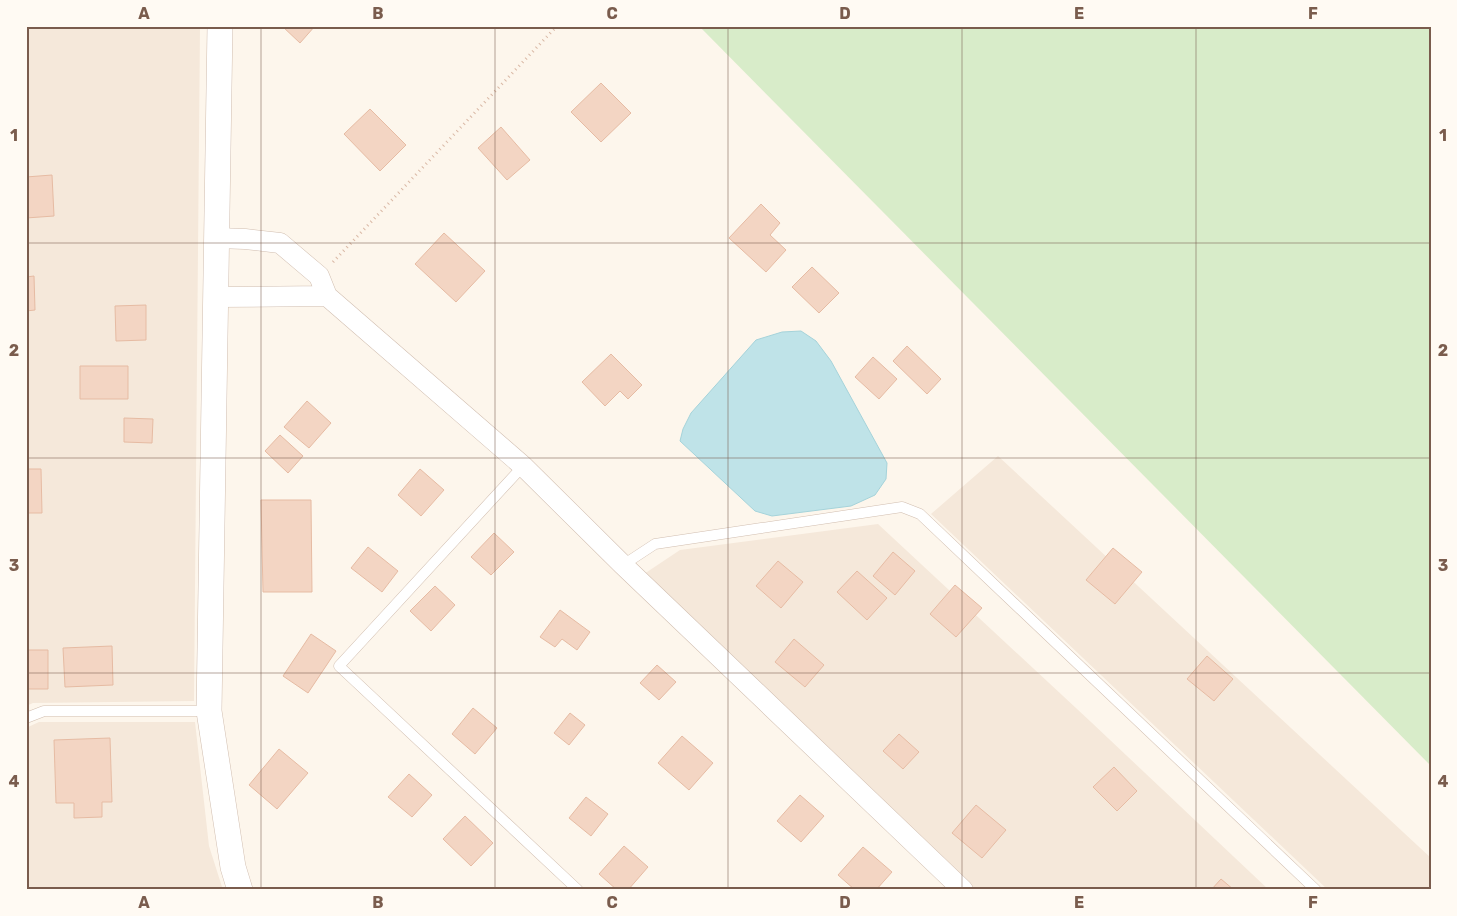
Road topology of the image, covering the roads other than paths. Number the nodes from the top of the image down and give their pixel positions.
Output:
1 (220, 26) edge
2 (217, 238) junction
3 (327, 296) junction
4 (216, 297) junction
5 (523, 466) junction
6 (623, 565) junction
7 (209, 711) junction
8 (26, 718) edge
9 (240, 890) edge
10 (578, 890) edge
11 (963, 890) edge
12 (1316, 890) edge

1 - 2 street
2 - 3 street
2 - 4 street
3 - 4 street
3 - 5 street
4 - 7 street
5 - 6 street
5 - 10 lane
6 - 11 street
6 - 12 lane
7 - 8 lane
7 - 9 street

